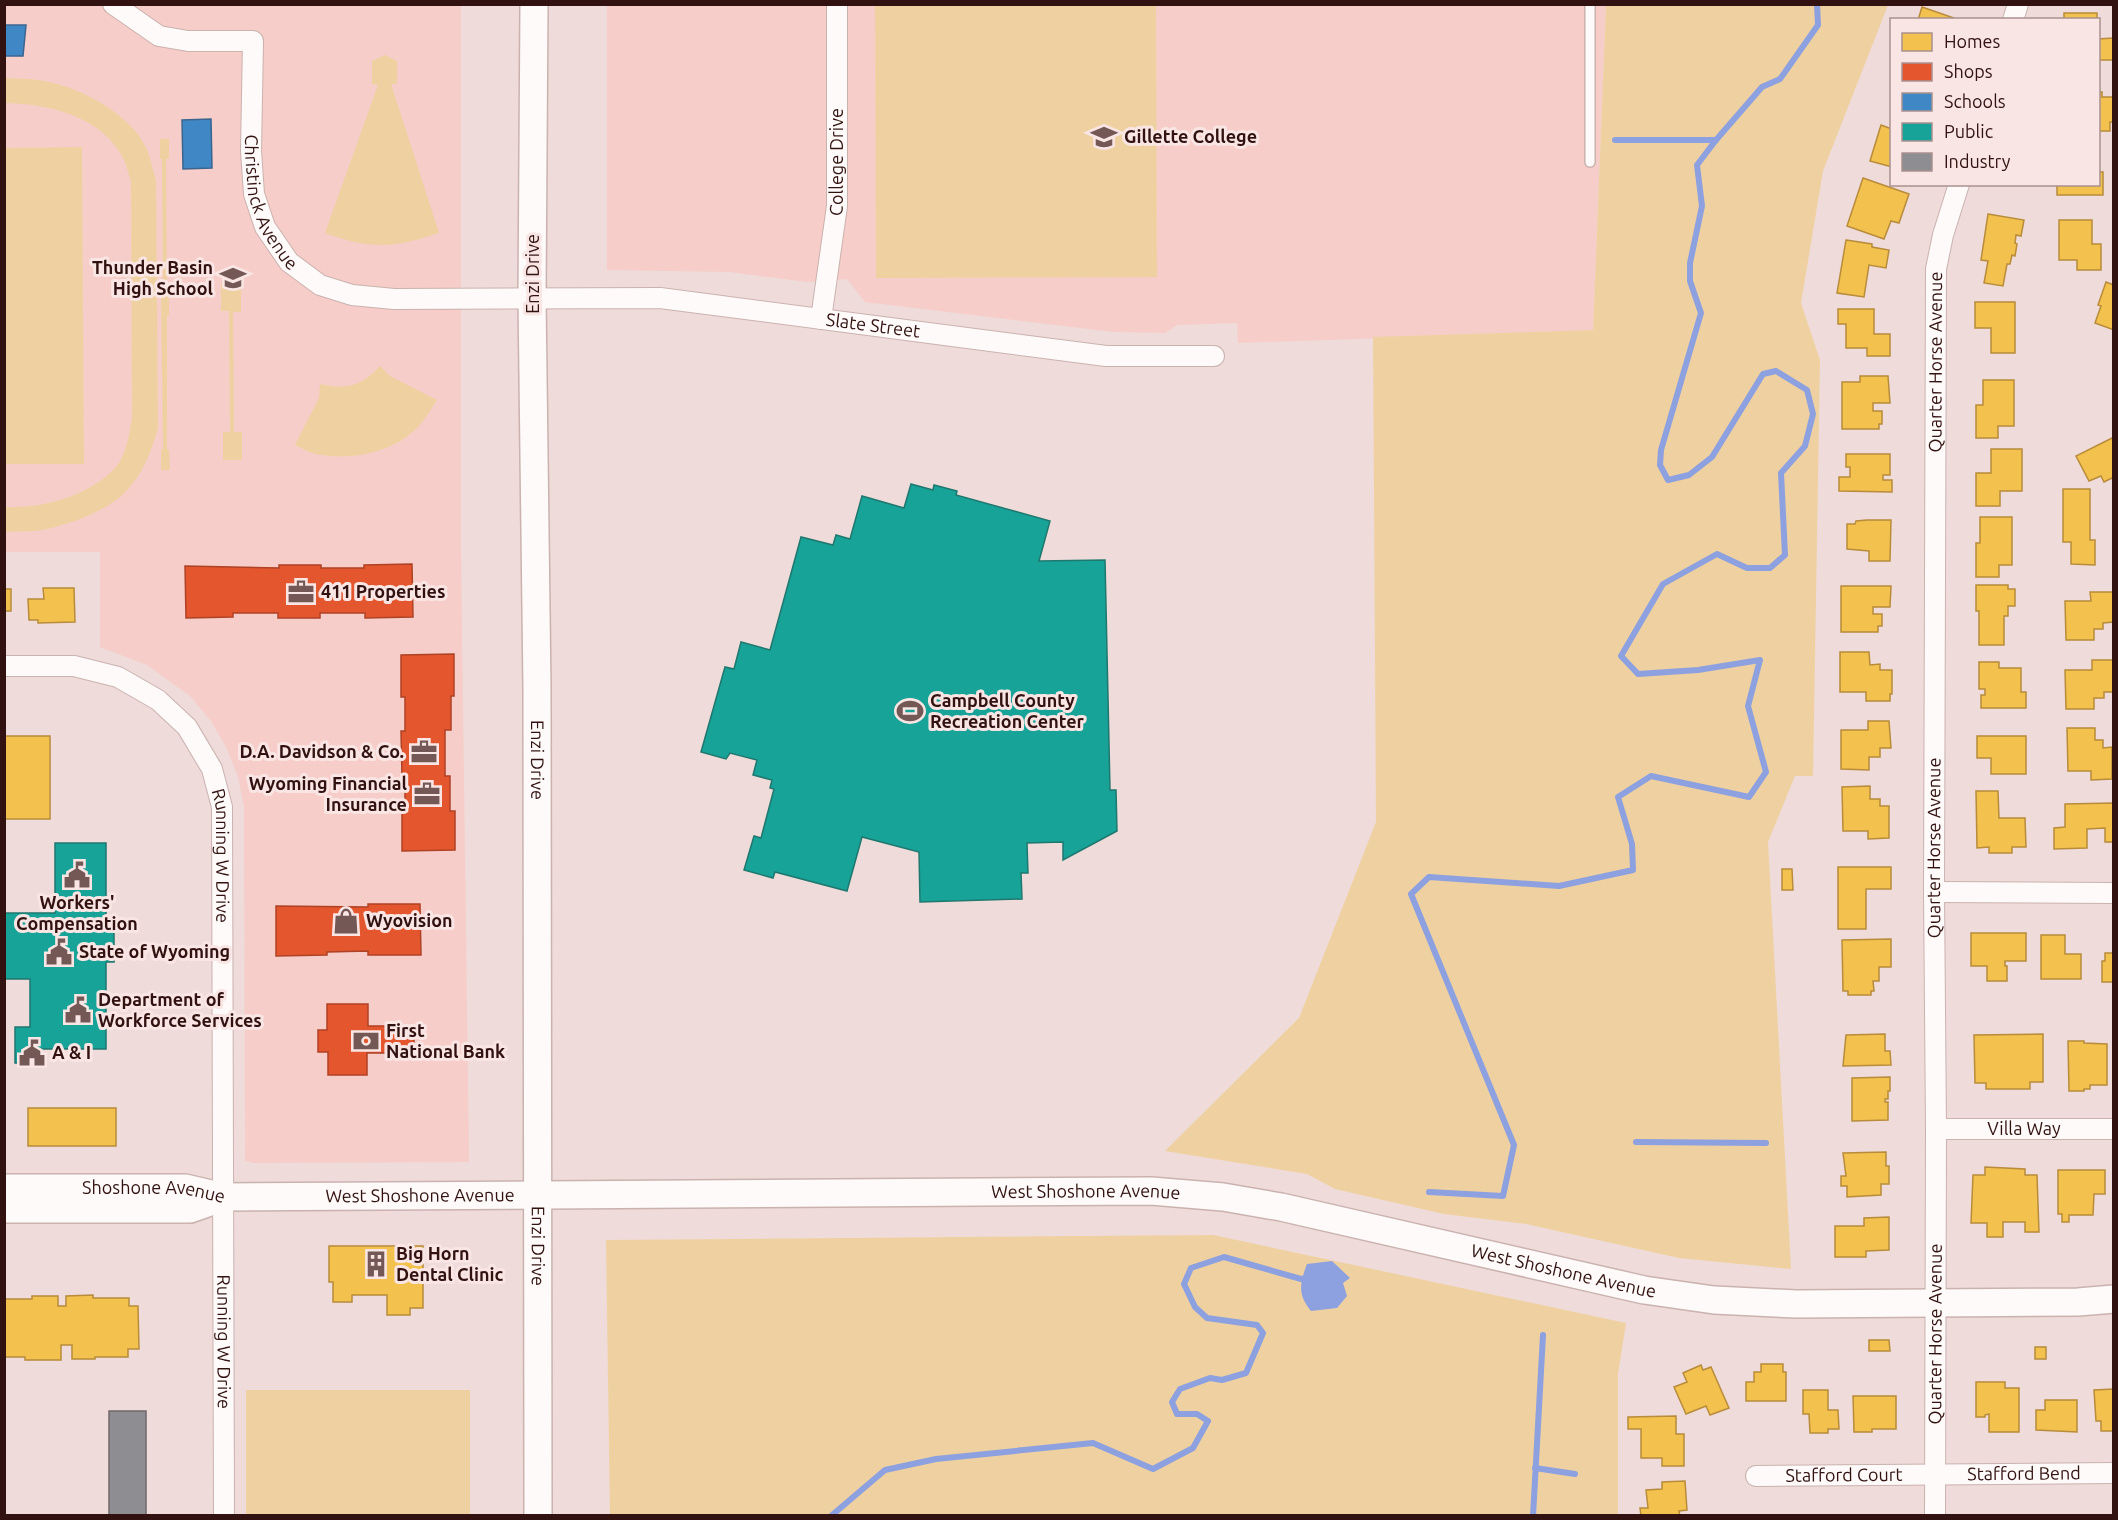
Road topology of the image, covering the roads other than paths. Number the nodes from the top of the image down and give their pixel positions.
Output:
1 (113, 4) edge
2 (534, 4) edge
3 (837, 4) edge
4 (1590, 4) edge
5 (1590, 162) dead end
6 (1958, 186) edge
7 (532, 298) junction
8 (822, 319) junction
9 (1214, 356) dead end
10 (4, 666) edge
11 (1934, 892) junction
12 (2114, 893) edge
13 (1936, 1129) junction
14 (2114, 1129) edge
15 (4, 1188) edge
16 (538, 1196) junction
17 (224, 1197) junction
18 (4, 1209) edge
19 (2114, 1299) edge
20 (1935, 1302) junction
21 (2114, 1473) edge
22 (1935, 1475) junction
23 (1756, 1476) dead end
24 (224, 1515) edge
25 (538, 1515) edge
26 (1935, 1515) edge

1 - 7 street, Christinck Avenue
2 - 7 street, Enzi Drive
3 - 8 street, College Drive
4 - 5 lane
6 - 11 street, Quarter Horse Avenue
7 - 8 street, Slate Street
7 - 16 street, Enzi Drive
8 - 9 street, Slate Street
10 - 17 street, Running W Drive
11 - 12 street
11 - 13 street, Quarter Horse Avenue
13 - 14 street, Villa Way
13 - 20 street, Quarter Horse Avenue
15 - 17 street, Shoshone Avenue
16 - 17 street, West Shoshone Avenue
16 - 20 street, West Shoshone Avenue
16 - 25 street, Enzi Drive
17 - 18 street, Shoshone Avenue
17 - 24 street, Running W Drive
19 - 20 street, West Shoshone Avenue
20 - 22 street, Quarter Horse Avenue
21 - 22 street, Stafford Bend
22 - 23 street, Stafford Court
22 - 26 street, Quarter Horse Avenue

